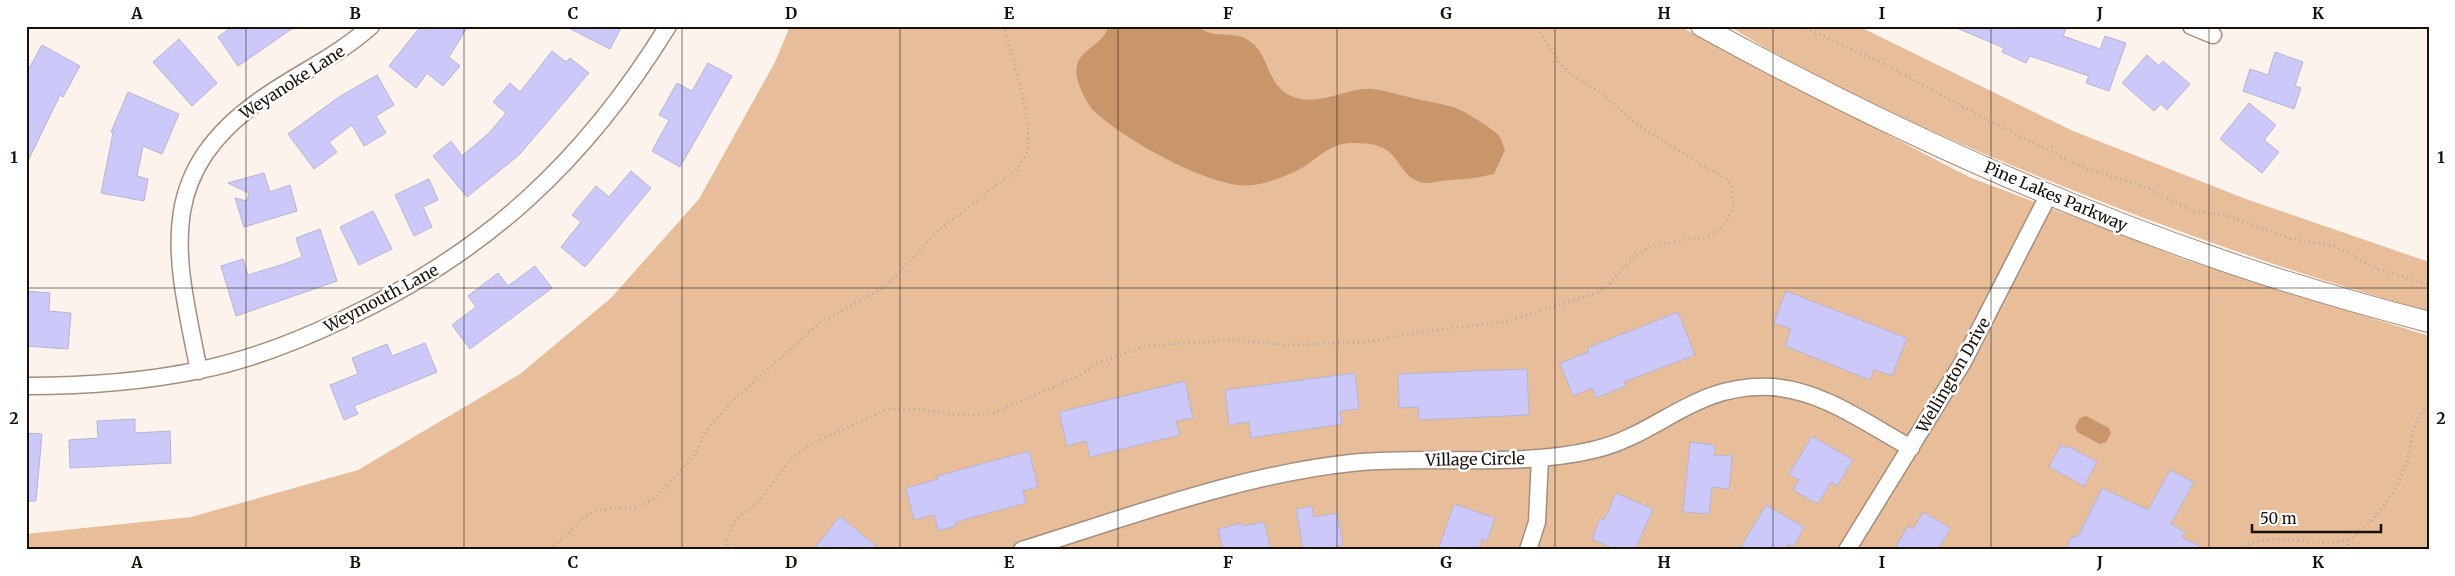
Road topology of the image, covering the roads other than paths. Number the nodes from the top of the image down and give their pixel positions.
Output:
1 (371, 26) edge
2 (668, 26) edge
3 (1701, 26) edge
4 (2191, 26) edge
5 (2213, 35) dead end
6 (2050, 194) junction
7 (2429, 322) edge
8 (199, 371) junction
9 (26, 386) edge
10 (1911, 448) junction
11 (1540, 458) junction
12 (1022, 550) edge
13 (1528, 550) edge
14 (1847, 550) edge

1 - 8 street, Weyanoke Lane
2 - 8 street, Weymouth Lane
3 - 6 street, Pine Lakes Parkway
4 - 5 street
6 - 7 street, Pine Lakes Parkway
6 - 10 street, Wellington Drive
8 - 9 street, Weymouth Lane
10 - 11 street, Village Circle
10 - 14 street, Wellington Drive
11 - 12 street, Village Circle
11 - 13 street

